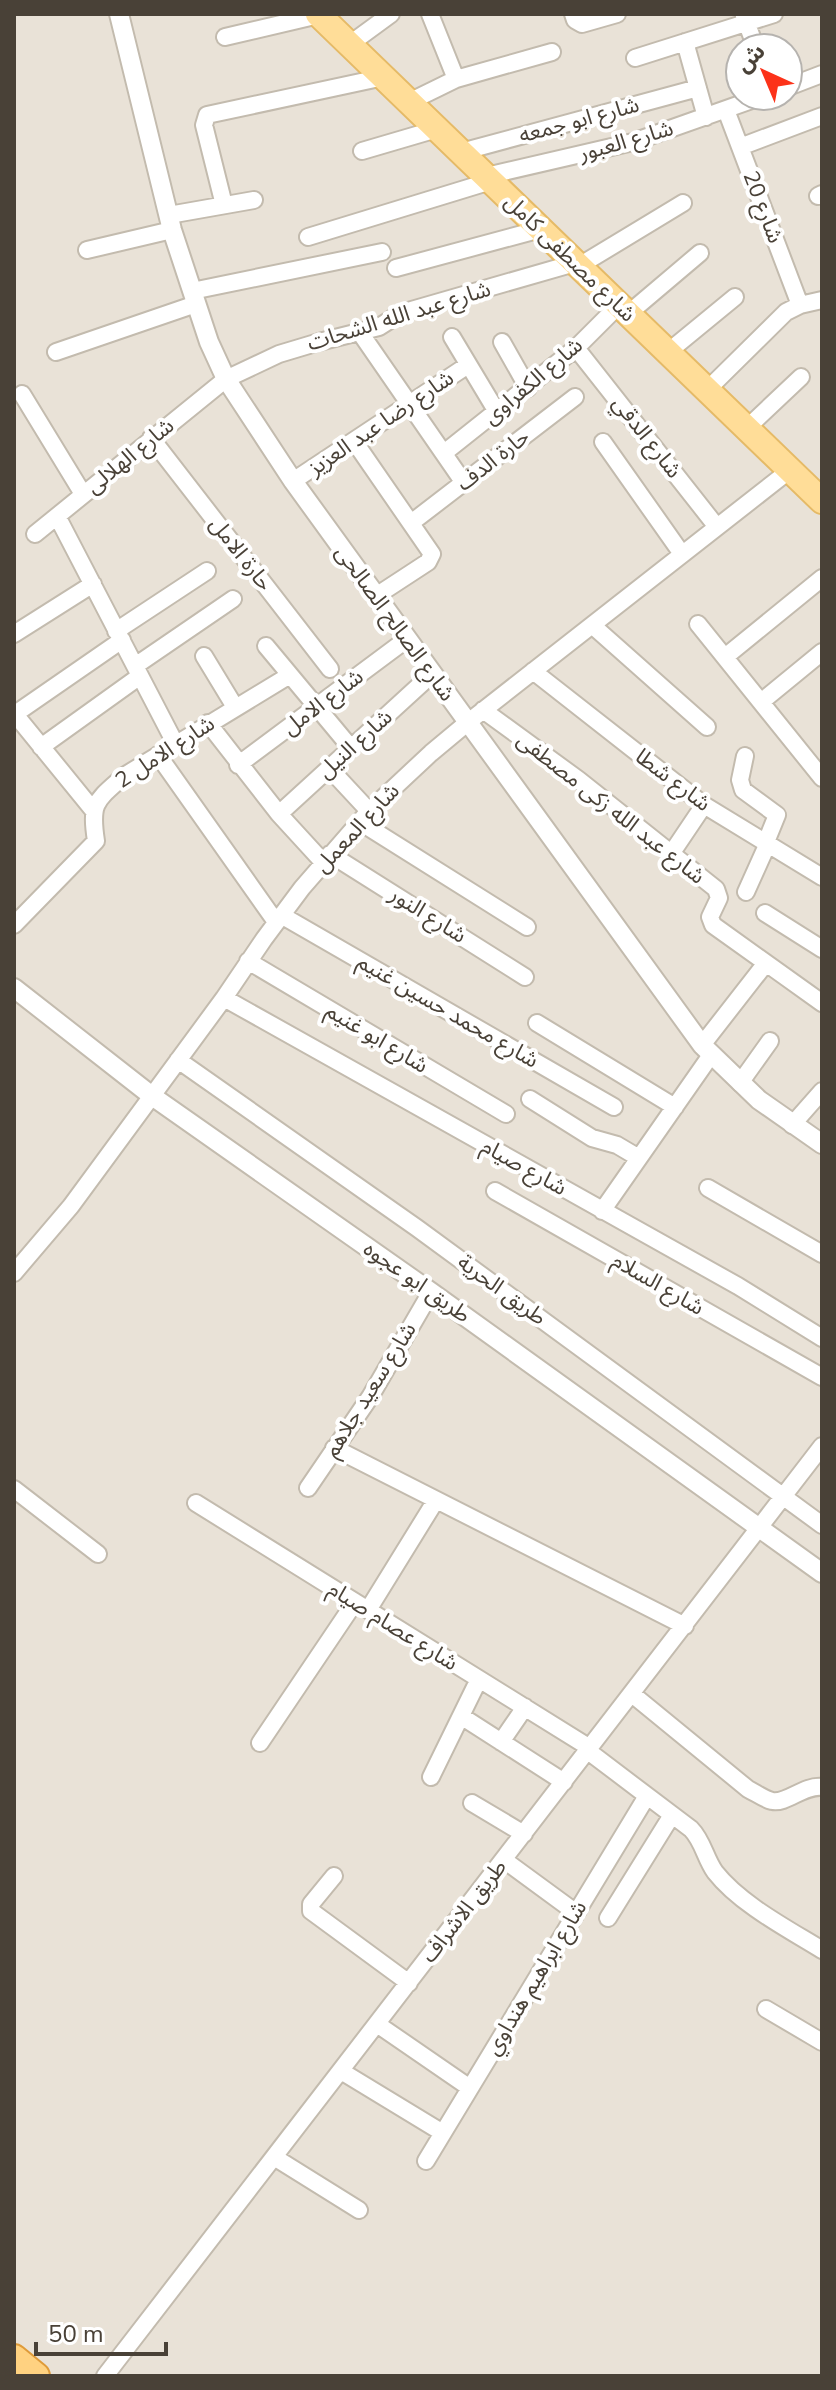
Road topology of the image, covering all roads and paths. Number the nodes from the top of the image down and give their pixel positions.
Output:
1 (119, 14) edge
2 (391, 14) edge
3 (573, 14) edge
4 (617, 14) edge
5 (774, 14) edge
6 (319, 15) edge
7 (434, 15) edge
8 (745, 18) edge
9 (225, 37) dead end
10 (685, 42) junction
11 (350, 44) junction
12 (552, 52) dead end
13 (635, 58) dead end
14 (384, 77) junction
15 (456, 79) junction
16 (698, 88) junction
17 (409, 102) junction
18 (724, 111) edge
19 (727, 112) edge
20 (822, 116) edge
21 (706, 117) junction
22 (437, 129) junction
23 (740, 147) junction
24 (362, 151) dead end
25 (461, 152) junction
26 (489, 178) junction
27 (254, 200) dead end
28 (683, 203) dead end
29 (224, 205) junction
30 (171, 222) junction
31 (541, 229) junction
32 (308, 237) dead end
33 (87, 250) dead end
34 (382, 252) dead end
35 (700, 253) dead end
36 (577, 264) junction
37 (396, 268) dead end
38 (194, 297) junction
39 (735, 297) dead end
40 (822, 300) edge
41 (800, 305) junction
42 (624, 309) junction
43 (359, 331) junction
44 (452, 337) dead end
45 (502, 342) dead end
46 (576, 348) junction
47 (56, 352) dead end
48 (668, 352) junction
49 (468, 365) junction
50 (801, 377) dead end
51 (226, 379) junction
52 (528, 388) junction
53 (707, 390) junction
54 (22, 394) dead end
55 (575, 397) dead end
56 (409, 404) junction
57 (497, 412) junction
58 (747, 428) junction
59 (151, 438) junction
60 (354, 441) junction
61 (603, 442) dead end
62 (444, 453) junction
63 (790, 470) junction
64 (293, 481) junction
65 (464, 483) junction
66 (818, 489) edge
67 (83, 494) junction
68 (57, 516) junction
69 (411, 523) junction
70 (717, 527) junction
71 (35, 534) dead end
72 (682, 554) junction
73 (207, 571) dead end
74 (822, 578) edge
75 (93, 584) junction
76 (376, 596) junction
77 (233, 599) dead end
78 (698, 624) dead end
79 (592, 625) junction
80 (14, 634) edge
81 (119, 636) junction
82 (407, 639) junction
83 (266, 646) dead end
84 (822, 652) edge
85 (204, 656) dead end
86 (725, 657) junction
87 (330, 669) dead end
88 (137, 671) junction
89 (533, 671) junction
90 (432, 674) junction
91 (290, 675) junction
92 (761, 702) junction
93 (235, 707) junction
94 (317, 707) junction
95 (483, 710) junction
96 (14, 714) edge
97 (208, 723) junction
98 (467, 723) junction
99 (707, 727) dead end
100 (175, 743) junction
101 (41, 747) junction
102 (351, 748) junction
103 (822, 750) edge
104 (158, 755) junction
105 (745, 756) dead end
106 (807, 760) junction
107 (238, 765) junction
108 (329, 768) junction
109 (822, 778) edge
110 (704, 805) junction
111 (93, 810) junction
112 (279, 814) junction
113 (365, 816) junction
114 (767, 843) junction
115 (671, 854) junction
116 (327, 858) junction
117 (822, 877) edge
118 (746, 892) dead end
119 (765, 913) dead end
120 (278, 918) junction
121 (14, 925) edge
122 (527, 927) dead end
123 (822, 949) edge
124 (248, 961) junction
125 (766, 963) junction
126 (525, 977) dead end
127 (14, 988) edge
128 (224, 998) junction
129 (822, 1003) edge
130 (537, 1023) dead end
131 (770, 1041) dead end
132 (706, 1050) junction
133 (178, 1060) junction
134 (740, 1083) junction
135 (822, 1091) edge
136 (152, 1096) junction
137 (530, 1099) dead end
138 (614, 1107) dead end
139 (675, 1107) junction
140 (506, 1114) dead end
141 (792, 1125) junction
142 (822, 1144) edge
143 (639, 1158) junction
144 (708, 1188) dead end
145 (495, 1191) dead end
146 (602, 1211) junction
147 (822, 1254) edge
148 (14, 1273) edge
149 (431, 1292) junction
150 (822, 1338) edge
151 (822, 1377) edge
152 (822, 1446) edge
153 (334, 1448) junction
154 (308, 1488) dead end
155 (14, 1489) edge
156 (785, 1496) junction
157 (436, 1500) junction
158 (196, 1503) dead end
159 (822, 1525) edge
160 (760, 1528) junction
161 (98, 1554) dead end
162 (822, 1573) edge
163 (361, 1606) junction
164 (685, 1626) junction
165 (479, 1679) junction
166 (632, 1694) junction
167 (525, 1707) junction
168 (461, 1716) junction
169 (501, 1742) junction
170 (260, 1743) dead end
171 (589, 1750) junction
172 (431, 1777) dead end
173 (564, 1782) junction
174 (822, 1787) edge
175 (647, 1796) junction
176 (472, 1803) dead end
177 (672, 1815) junction
178 (524, 1834) junction
179 (504, 1860) junction
180 (334, 1876) dead end
181 (575, 1912) junction
182 (608, 1918) dead end
183 (822, 1950) edge
184 (409, 1983) junction
185 (766, 2009) dead end
186 (377, 2024) junction
187 (822, 2042) edge
188 (341, 2071) junction
189 (470, 2088) junction
190 (443, 2133) junction
191 (274, 2157) junction
192 (426, 2161) dead end
193 (359, 2210) dead end
194 (14, 2358) edge
195 (36, 2376) edge
196 (105, 2376) edge

1 - 30 street, شارع الصالح الصالحى
2 - 11 street
3 - 4 street
5 - 8 street
6 - 9 street
6 - 11 main road, شارع مصطفى كامل
7 - 15 street
8 - 10 street
10 - 13 street
10 - 16 street
11 - 14 main road, شارع مصطفى كامل
12 - 15 street
14 - 17 main road, شارع مصطفى كامل
14 - 29 street
15 - 17 street
16 - 21 street
16 - 25 street, شارع ابو جمعه
17 - 22 main road, شارع مصطفى كامل
18 - 21 street, شارع العبور
19 - 23 street, شارع 20
20 - 23 street
21 - 26 street, شارع العبور
22 - 24 street
22 - 25 main road, شارع مصطفى كامل
23 - 41 street, شارع 20
25 - 26 main road, شارع مصطفى كامل
26 - 31 main road, شارع مصطفى كامل
26 - 32 street, شارع العبور
27 - 29 street
28 - 36 street, شارع عبد الله الشحات
29 - 30 street
30 - 33 street
30 - 38 street, شارع الصالح الصالحى
31 - 36 main road, شارع مصطفى كامل
31 - 37 street
34 - 38 street
35 - 42 street, شارع الكفراوى
36 - 42 main road, شارع مصطفى كامل
36 - 43 street, شارع عبد الله الشحات
38 - 47 street
38 - 51 street, شارع الصالح الصالحى
39 - 48 street
40 - 41 street
41 - 53 street
42 - 46 street, شارع الكفراوى
42 - 48 main road, شارع مصطفى كامل
43 - 51 street, شارع عبد الله الشحات
43 - 56 street
44 - 49 street
45 - 52 street
46 - 52 street, شارع الكفراوى
46 - 70 street, شارع الدقي
48 - 53 main road, شارع مصطفى كامل
49 - 56 street, شارع رضا عبد العزيز
49 - 57 street
50 - 58 street
51 - 59 street, شارع الهلالى
51 - 64 street, شارع الصالح الصالحى
52 - 57 street, شارع الكفراوى
53 - 58 main road, شارع مصطفى كامل
54 - 67 street
55 - 65 street, حارة الدف
56 - 60 street, شارع رضا عبد العزيز
56 - 62 street
57 - 62 street, شارع الكفراوى
58 - 63 main road, شارع مصطفى كامل
59 - 67 street, شارع الهلالى
59 - 87 street, حارة الامل
60 - 64 street, شارع رضا عبد العزيز
60 - 69 street
61 - 72 street
62 - 65 street
63 - 66 main road, شارع مصطفى كامل
63 - 70 street, شارع المعمل
64 - 76 street, شارع الصالح الصالحى
65 - 69 street, حارة الدف
67 - 68 street, شارع الهلالى
68 - 71 street, شارع الهلالى
68 - 75 street
69 - 76 street
70 - 72 street, شارع المعمل
72 - 79 street, شارع المعمل
73 - 81 street
74 - 86 street
75 - 80 street
75 - 81 street
76 - 82 street, شارع الصالح الصالحى
77 - 88 street
78 - 86 street
79 - 89 street, شارع المعمل
79 - 99 street
81 - 88 street
81 - 96 street
82 - 90 street, شارع الصالح الصالحى
82 - 94 street, شارع الامل
83 - 91 street
84 - 92 street
85 - 93 street
86 - 92 street
88 - 100 street
88 - 101 street
89 - 95 street, شارع المعمل
89 - 110 street, شارع شطا
90 - 98 street, شارع الصالح الصالحى
90 - 102 street, شارع النيل
91 - 93 street, شارع الامل 2
91 - 94 street
92 - 106 street
93 - 97 street, شارع الامل 2
94 - 102 street
94 - 107 street, شارع الامل
95 - 98 street, شارع المعمل
95 - 115 street, شارع عبد الله زكى مصطفى
96 - 101 street
97 - 100 street, شارع الامل 2
97 - 107 street, شارع النور
98 - 113 street, شارع المعمل
98 - 132 street, شارع الصالح الصالحى
100 - 104 street, شارع الامل 2
101 - 111 street
102 - 108 street, شارع النيل
103 - 106 street
104 - 111 street, شارع الامل 2
104 - 120 street
105 - 114 street
106 - 109 street
107 - 112 street, شارع النور
108 - 112 street, شارع النيل
108 - 113 street
110 - 114 street, شارع شطا
110 - 115 street
111 - 121 street
112 - 116 street, شارع النور
113 - 116 street, شارع المعمل
113 - 122 street
114 - 117 street, شارع شطا
114 - 118 street
115 - 125 street, شارع عبد الله زكى مصطفى
116 - 120 street, شارع المعمل
116 - 126 street, شارع النور
119 - 123 street
120 - 124 street, شارع المعمل
120 - 138 street, شارع محمد حسين غنيم
124 - 128 street, شارع المعمل
124 - 140 street, شارع ابو غنيم
125 - 129 street, شارع عبد الله زكى مصطفى
125 - 132 street
127 - 136 street, طريق ابو عجوه
128 - 133 street, شارع المعمل
128 - 146 street, شارع صيام
130 - 139 street
131 - 134 street
132 - 134 street, شارع الصالح الصالحى
132 - 139 street
133 - 136 street, شارع المعمل
133 - 156 street, طريق الحرية
134 - 141 street, شارع الصالح الصالحى
135 - 141 street
136 - 148 street, شارع المعمل
136 - 149 street, طريق ابو عجوه
137 - 143 street
139 - 143 street
141 - 142 street, شارع الصالح الصالحى
143 - 146 street
144 - 147 street
145 - 151 street, شارع السلام
146 - 150 street, شارع صيام
149 - 153 street, شارع سعيد جلاهم
149 - 160 street, طريق ابو عجوه
152 - 156 street, طريق الاشراف
153 - 154 street, شارع سعيد جلاهم
153 - 157 street
155 - 161 street
156 - 159 street, طريق الحرية
156 - 160 street, طريق الاشراف
157 - 163 street
157 - 164 street
158 - 163 street, شارع عصام صيام
160 - 162 street, طريق ابو عجوه
160 - 164 street, طريق الاشراف
163 - 165 street, شارع عصام صيام
163 - 170 street
164 - 166 street, طريق الاشراف
165 - 167 street, شارع عصام صيام
165 - 168 street
166 - 171 street, طريق الاشراف
166 - 174 street
167 - 169 street
167 - 171 street, شارع عصام صيام
168 - 169 street
168 - 172 street
169 - 173 street
171 - 173 street, طريق الاشراف
171 - 175 street, شارع عصام صيام
173 - 178 street, طريق الاشراف
175 - 177 street, شارع عصام صيام
175 - 181 street, شارع ابراهيم هنداوي
176 - 178 street
177 - 182 street
177 - 183 street, شارع عصام صيام
178 - 179 street, طريق الاشراف
179 - 181 street
179 - 184 street, طريق الاشراف
180 - 184 street
181 - 189 street, شارع ابراهيم هنداوي
184 - 186 street, طريق الاشراف
185 - 187 street
186 - 188 street, طريق الاشراف
186 - 189 street
188 - 190 street
188 - 191 street, طريق الاشراف
189 - 190 street, شارع ابراهيم هنداوي
190 - 192 street, شارع ابراهيم هنداوي
191 - 193 street
191 - 196 street, طريق الاشراف
194 - 195 highway

